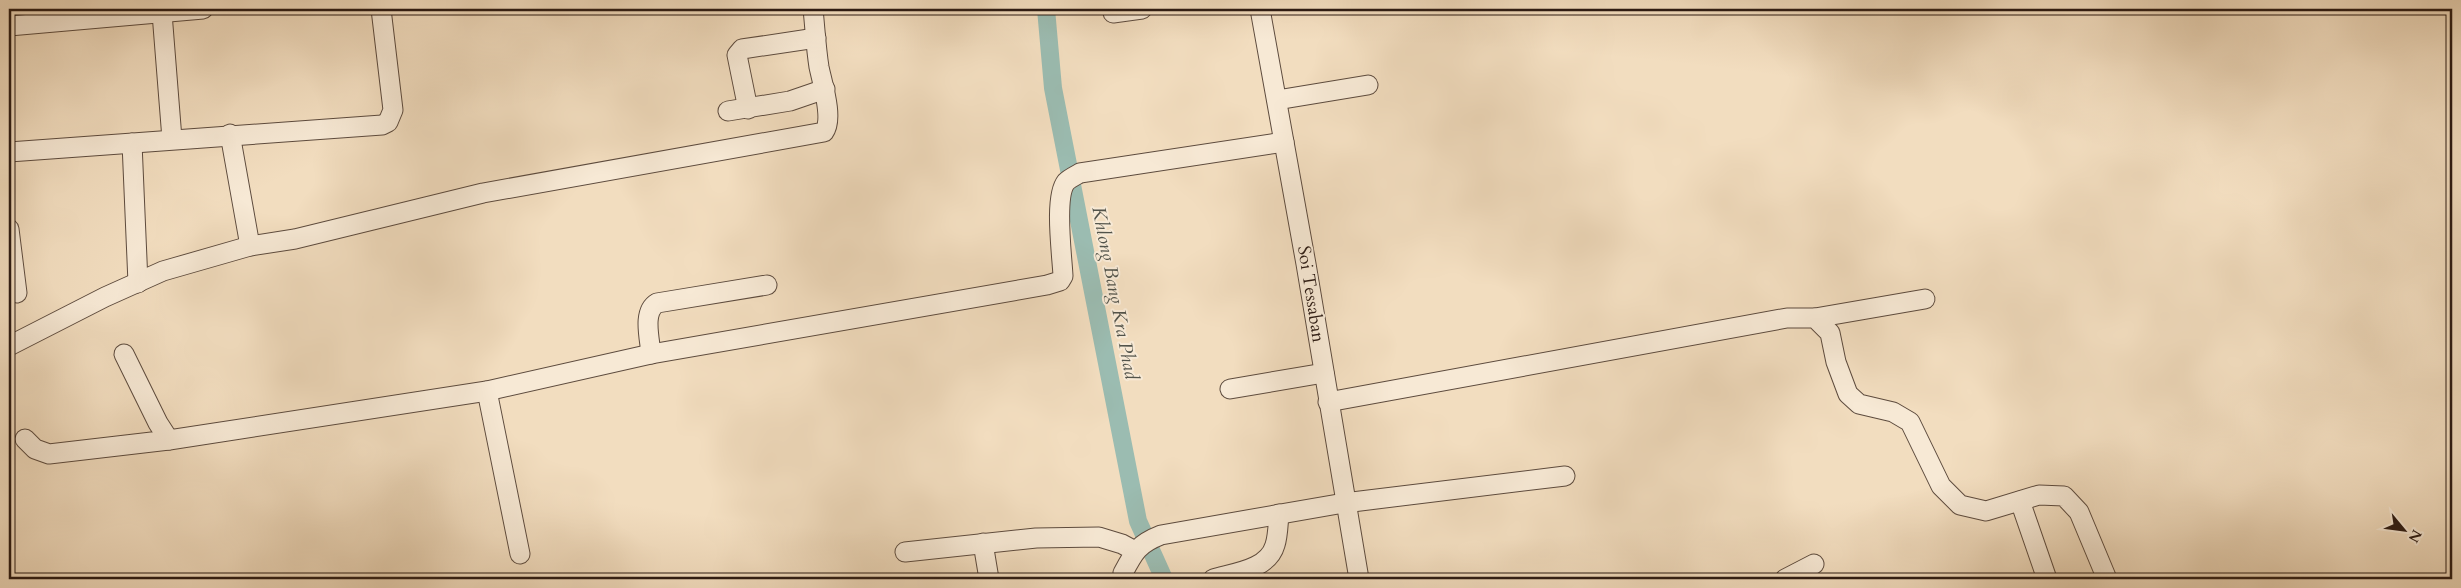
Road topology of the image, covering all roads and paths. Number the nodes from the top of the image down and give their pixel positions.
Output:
1 (203, 9) edge
2 (381, 9) edge
3 (813, 9) edge
4 (1142, 9) edge
5 (1260, 9) edge
6 (162, 13) junction
7 (1113, 13) dead end
8 (9, 26) edge
9 (816, 38) junction
10 (1368, 85) dead end
11 (825, 89) junction
12 (1276, 100) junction
13 (748, 109) junction
14 (728, 110) dead end
15 (230, 134) junction
16 (172, 140) junction
17 (1284, 142) junction
18 (132, 143) junction
19 (9, 152) edge
20 (9, 229) edge
21 (250, 246) junction
22 (138, 283) junction
23 (767, 286) dead end
24 (17, 293) dead end
25 (1925, 299) dead end
26 (1815, 318) junction
27 (9, 346) edge
28 (124, 354) dead end
29 (651, 354) junction
30 (1324, 372) junction
31 (1230, 389) dead end
32 (487, 391) junction
33 (1328, 402) junction
34 (25, 439) dead end
35 (169, 440) junction
36 (1565, 476) dead end
37 (2020, 501) junction
38 (1344, 503) junction
39 (1279, 514) junction
40 (983, 543) junction
41 (1139, 547) junction
42 (905, 552) dead end
43 (520, 554) dead end
44 (1814, 564) dead end
45 (1123, 573) dead end
46 (990, 579) edge
47 (1213, 579) edge
48 (1359, 579) edge
49 (1785, 579) edge
50 (2047, 579) edge
51 (2107, 579) edge

1 - 6 street
2 - 15 street
3 - 9 street
4 - 7 street
5 - 12 street, Soi Tessaban
6 - 8 street
6 - 16 street
9 - 11 street
9 - 13 street
10 - 12 street
11 - 13 street
11 - 21 street
12 - 17 street, Soi Tessaban
13 - 14 street
15 - 16 street
15 - 21 street
16 - 18 street
17 - 29 street
17 - 30 street, Soi Tessaban
18 - 19 street
18 - 22 street
20 - 24 street
21 - 22 street
22 - 27 street
23 - 29 street
25 - 26 street
26 - 33 street
26 - 37 street
28 - 35 street
29 - 32 street
30 - 31 street
30 - 33 street, Soi Tessaban
32 - 35 street
32 - 43 street
33 - 38 street, Soi Tessaban
34 - 35 street
36 - 38 street
37 - 50 street
37 - 51 street
38 - 39 street
38 - 48 street, Soi Tessaban
39 - 41 street
39 - 47 street
40 - 41 street
40 - 42 street
40 - 46 street
41 - 45 street
44 - 49 street

